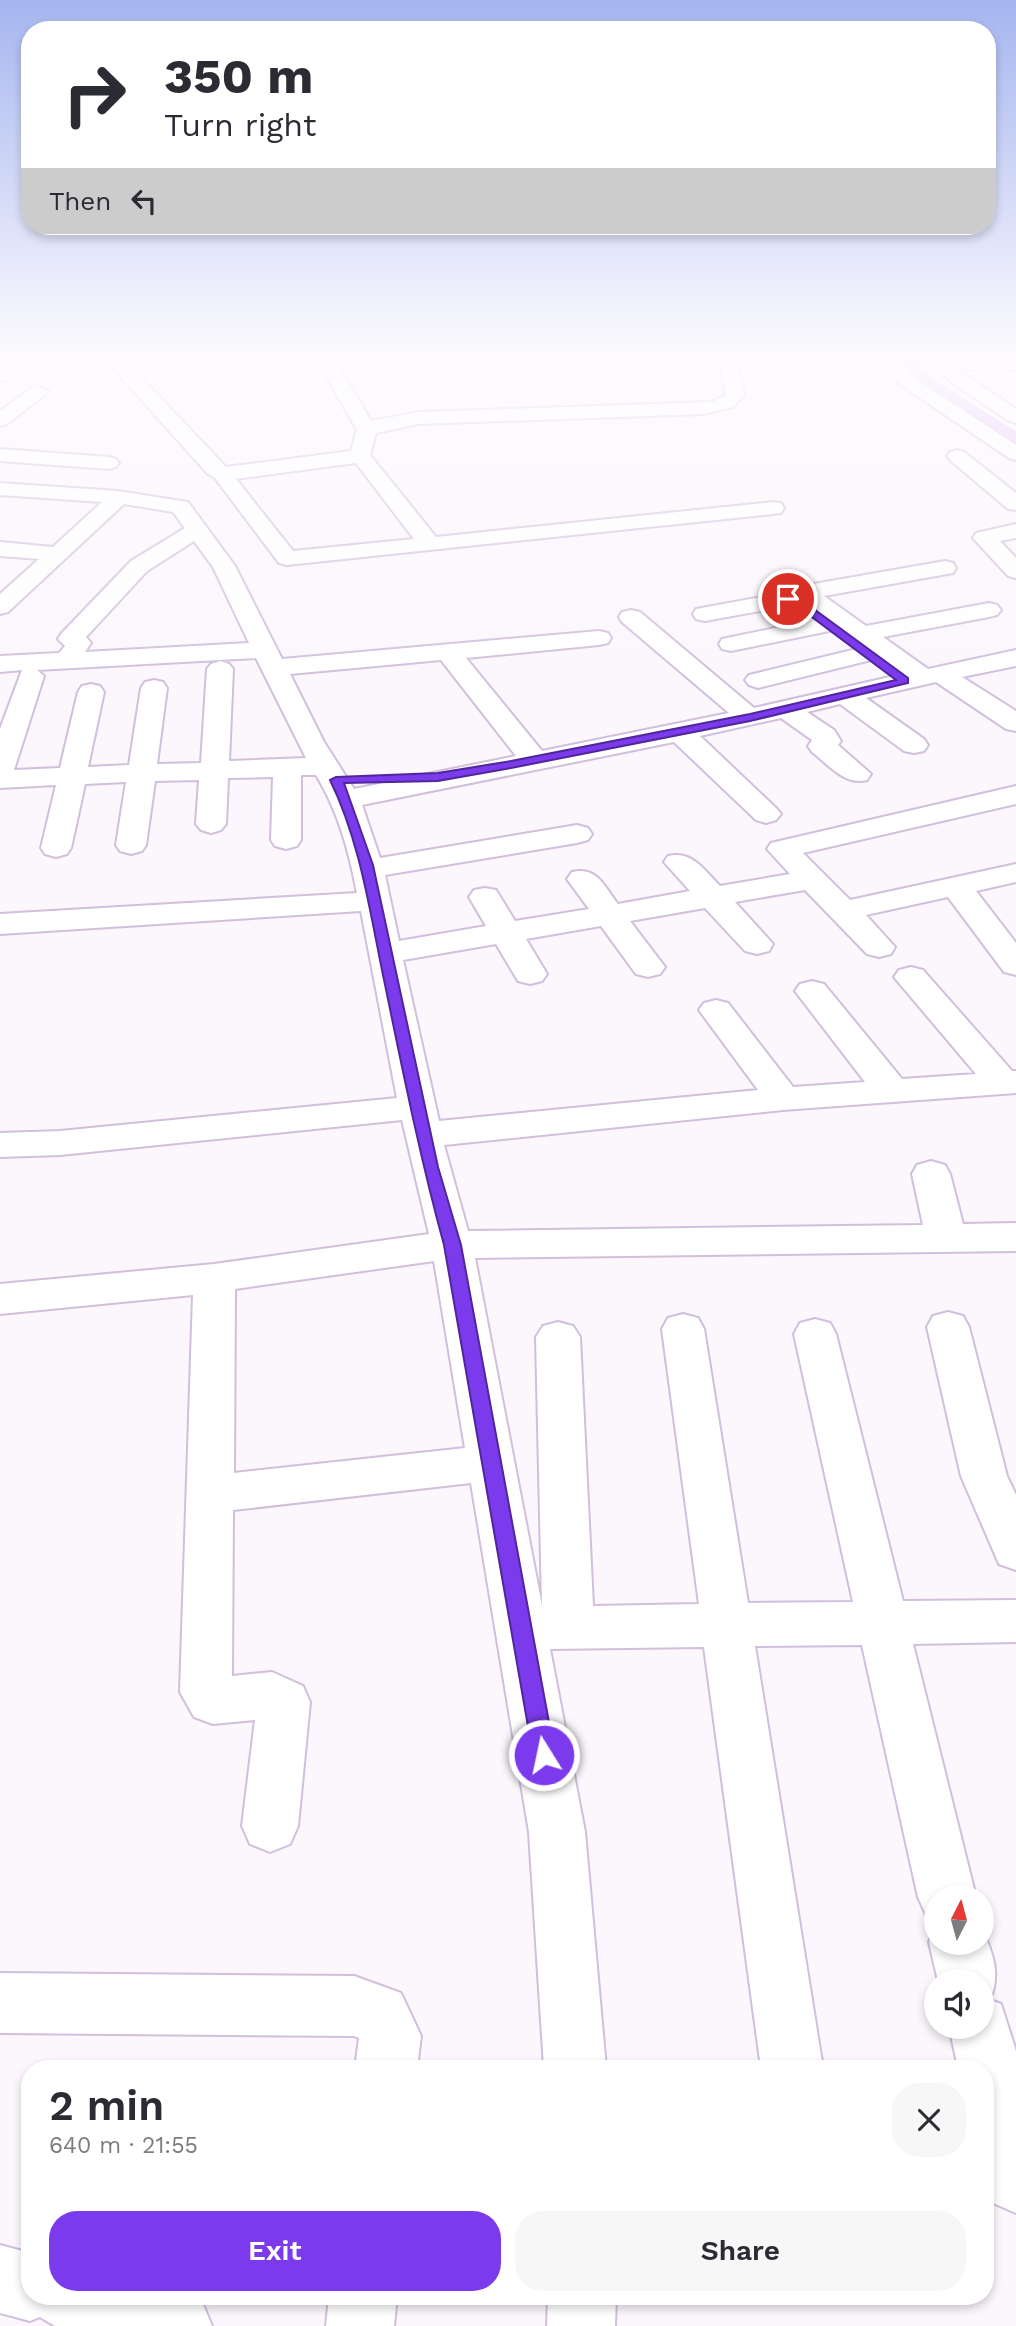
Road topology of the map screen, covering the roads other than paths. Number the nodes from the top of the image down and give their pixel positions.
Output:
1 (212, 467) edge
2 (288, 467) edge
3 (369, 467) edge
4 (970, 467) edge
5 (0, 469) edge
6 (222, 474) junction
7 (0, 489) edge
8 (123, 494) junction
9 (0, 495) edge
10 (1016, 504) edge
11 (773, 509) dead end
12 (197, 530) junction
13 (1016, 531) edge
14 (430, 544) junction
15 (0, 549) edge
16 (58, 554) junction
17 (1016, 571) edge
18 (951, 578) dead end
19 (0, 607) edge
20 (989, 610) dead end
21 (705, 614) dead end
22 (631, 617) dead end
23 (829, 618) junction
24 (599, 638) dead end
25 (731, 644) dead end
26 (865, 644) junction
27 (448, 652) junction
28 (1016, 657) edge
29 (269, 659) junction
30 (66, 662) junction
31 (0, 664) edge
32 (918, 667) junction
33 (220, 669) dead end
34 (31, 676) dead end
35 (758, 680) dead end
36 (154, 688) dead end
37 (91, 692) dead end
38 (844, 695) junction
39 (786, 709) junction
40 (750, 717) junction
41 (1016, 723) edge
42 (680, 732) junction
43 (914, 745) dead end
44 (535, 761) junction
45 (287, 767) junction
46 (0, 771) edge
47 (215, 771) junction
48 (142, 774) junction
49 (857, 774) dead end
50 (71, 776) junction
51 (0, 779) edge
52 (336, 782) junction
53 (1016, 795) edge
54 (766, 814) dead end
55 (211, 824) dead end
56 (577, 834) dead end
57 (286, 840) dead end
58 (131, 845) dead end
59 (57, 848) dead end
60 (679, 862) dead end
61 (1016, 873) edge
62 (583, 879) dead end
63 (811, 880) junction
64 (371, 885) junction
65 (956, 886) junction
66 (485, 897) dead end
67 (713, 897) junction
68 (841, 911) junction
69 (610, 915) junction
70 (0, 924) edge
71 (506, 933) junction
72 (757, 944) dead end
73 (879, 947) dead end
74 (387, 953) junction
75 (1016, 965) edge
76 (648, 967) dead end
77 (530, 974) dead end
78 (911, 977) dead end
79 (811, 991) dead end
80 (716, 1010) dead end
81 (1009, 1082) edge
82 (891, 1090) junction
83 (783, 1099) junction
84 (420, 1121) junction
85 (0, 1145) edge
86 (931, 1174) dead end
87 (1016, 1237) edge
88 (947, 1239) junction
89 (452, 1245) junction
90 (214, 1278) junction
91 (0, 1299) edge
92 (948, 1328) dead end
93 (682, 1329) dead end
94 (815, 1334) dead end
95 (558, 1337) dead end
96 (492, 1463) junction
97 (209, 1494) junction
98 (1016, 1550) edge
99 (1016, 1621) edge
100 (880, 1622) junction
101 (728, 1624) junction
102 (545, 1627) junction
103 (270, 1826) dead end
104 (944, 1885) edge
105 (0, 2003) edge
106 (982, 2039) edge
107 (387, 2060) edge
108 (574, 2060) edge
109 (791, 2060) edge
110 (987, 2060) edge
111 (994, 2088) edge
112 (1016, 2180) edge
113 (0, 2279) edge
114 (21, 2285) edge
115 (99, 2305) edge
116 (362, 2305) edge
117 (582, 2305) edge
118 (178, 2326) edge
119 (360, 2326) edge
120 (581, 2326) edge

1 - 6 street
2 - 6 street
3 - 14 street
4 - 10 street
5 - 8 street
6 - 14 street
7 - 8 street
8 - 9 street
8 - 12 street
8 - 16 street
11 - 14 street
12 - 29 street
12 - 30 street
13 - 17 street
15 - 16 street
16 - 19 street
18 - 23 street
20 - 26 street
21 - 23 street
22 - 40 street
23 - 25 street
23 - 26 street
24 - 27 street
26 - 32 street
26 - 35 street
27 - 29 street
27 - 44 street
28 - 32 street
29 - 30 street
29 - 52 street
30 - 31 street
32 - 38 street
32 - 41 street
33 - 47 street
34 - 46 street
36 - 48 street
37 - 50 street
38 - 39 street
38 - 43 street
39 - 40 street
39 - 49 street
40 - 42 street
42 - 44 street
42 - 54 street
44 - 52 street
45 - 47 street
45 - 52 street
45 - 57 street
47 - 48 street
47 - 55 street
48 - 50 street
48 - 58 street
50 - 51 street
50 - 59 street
52 - 64 street
53 - 63 street
56 - 64 street
60 - 67 street
61 - 65 street
62 - 69 street
63 - 67 street
63 - 68 street
64 - 70 street
64 - 74 street
65 - 68 street
65 - 75 street
66 - 71 street
67 - 69 street
67 - 72 street
68 - 73 street
69 - 71 street
69 - 76 street
71 - 74 street
71 - 77 street
74 - 84 street
78 - 81 street
79 - 82 street
80 - 83 street
81 - 82 street
82 - 83 street
83 - 84 street
84 - 85 street
84 - 89 street
86 - 88 street
87 - 88 street
88 - 89 street
89 - 90 street
89 - 96 street
90 - 91 street
90 - 97 street
92 - 98 street
93 - 101 street
94 - 100 street
95 - 102 street
96 - 97 street
96 - 102 street
97 - 103 street
99 - 100 street
100 - 101 street
100 - 104 street
101 - 102 street
101 - 109 street
102 - 108 street
105 - 107 street
106 - 110 street
111 - 112 street
113 - 114 street
115 - 118 street
116 - 119 street
117 - 120 street

